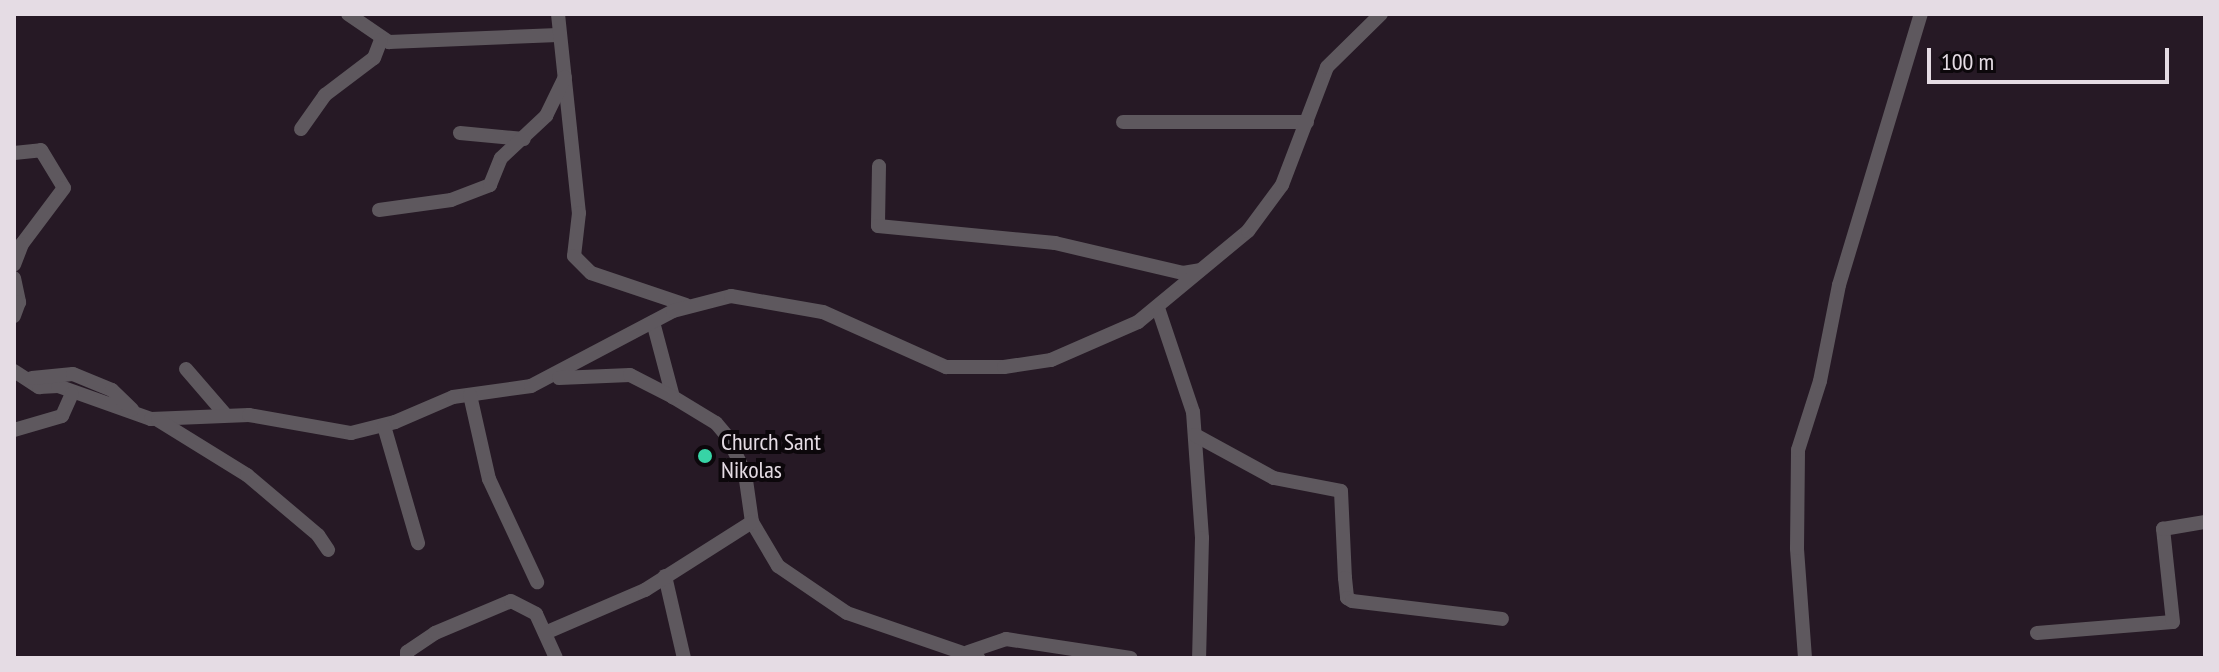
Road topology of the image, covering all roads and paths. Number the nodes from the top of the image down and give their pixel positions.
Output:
1 (348, 14) edge
2 (558, 14) edge
3 (1381, 14) edge
4 (1921, 14) edge
5 (558, 35) junction
6 (381, 40) junction
7 (565, 77) junction
8 (1123, 122) dead end
9 (1307, 122) junction
10 (301, 129) dead end
11 (460, 133) dead end
12 (524, 139) junction
13 (14, 153) edge
14 (879, 166) dead end
15 (379, 210) dead end
16 (14, 265) edge
17 (1203, 269) junction
18 (14, 278) edge
19 (686, 305) junction
20 (1158, 308) junction
21 (14, 316) edge
22 (653, 322) junction
23 (186, 369) dead end
24 (14, 371) edge
25 (32, 378) junction
26 (551, 378) junction
27 (72, 394) junction
28 (470, 395) junction
29 (673, 397) junction
30 (134, 411) junction
31 (224, 413) junction
32 (158, 420) junction
33 (384, 426) junction
34 (14, 430) edge
35 (1195, 435) junction
36 (752, 522) junction
37 (2205, 522) edge
38 (418, 543) dead end
39 (328, 550) dead end
40 (665, 576) junction
41 (537, 582) dead end
42 (1502, 619) dead end
43 (545, 633) junction
44 (2037, 633) dead end
45 (973, 655) edge
46 (407, 658) edge
47 (556, 658) edge
48 (684, 658) edge
49 (1131, 658) edge
50 (1199, 658) edge
51 (1805, 658) edge

1 - 6 street
2 - 5 street
3 - 9 street
4 - 51 street
5 - 6 street
5 - 7 street
6 - 10 street
7 - 12 street
7 - 19 street
8 - 9 street
9 - 17 street
11 - 12 street
12 - 15 street
13 - 16 street
14 - 17 street
17 - 20 street
18 - 21 street
19 - 20 street
19 - 22 street
20 - 35 street
22 - 26 street
22 - 29 street
23 - 31 street
24 - 25 street
25 - 27 street
25 - 30 street
26 - 28 street
26 - 29 street
27 - 30 street
27 - 34 street
28 - 33 street
28 - 41 street
29 - 36 street
30 - 32 street
31 - 32 street
31 - 33 street
32 - 39 street
33 - 38 street
35 - 42 street
35 - 50 street
36 - 40 street
36 - 45 street
37 - 44 street
40 - 43 street
40 - 48 street
43 - 46 street
43 - 47 street
45 - 49 street

